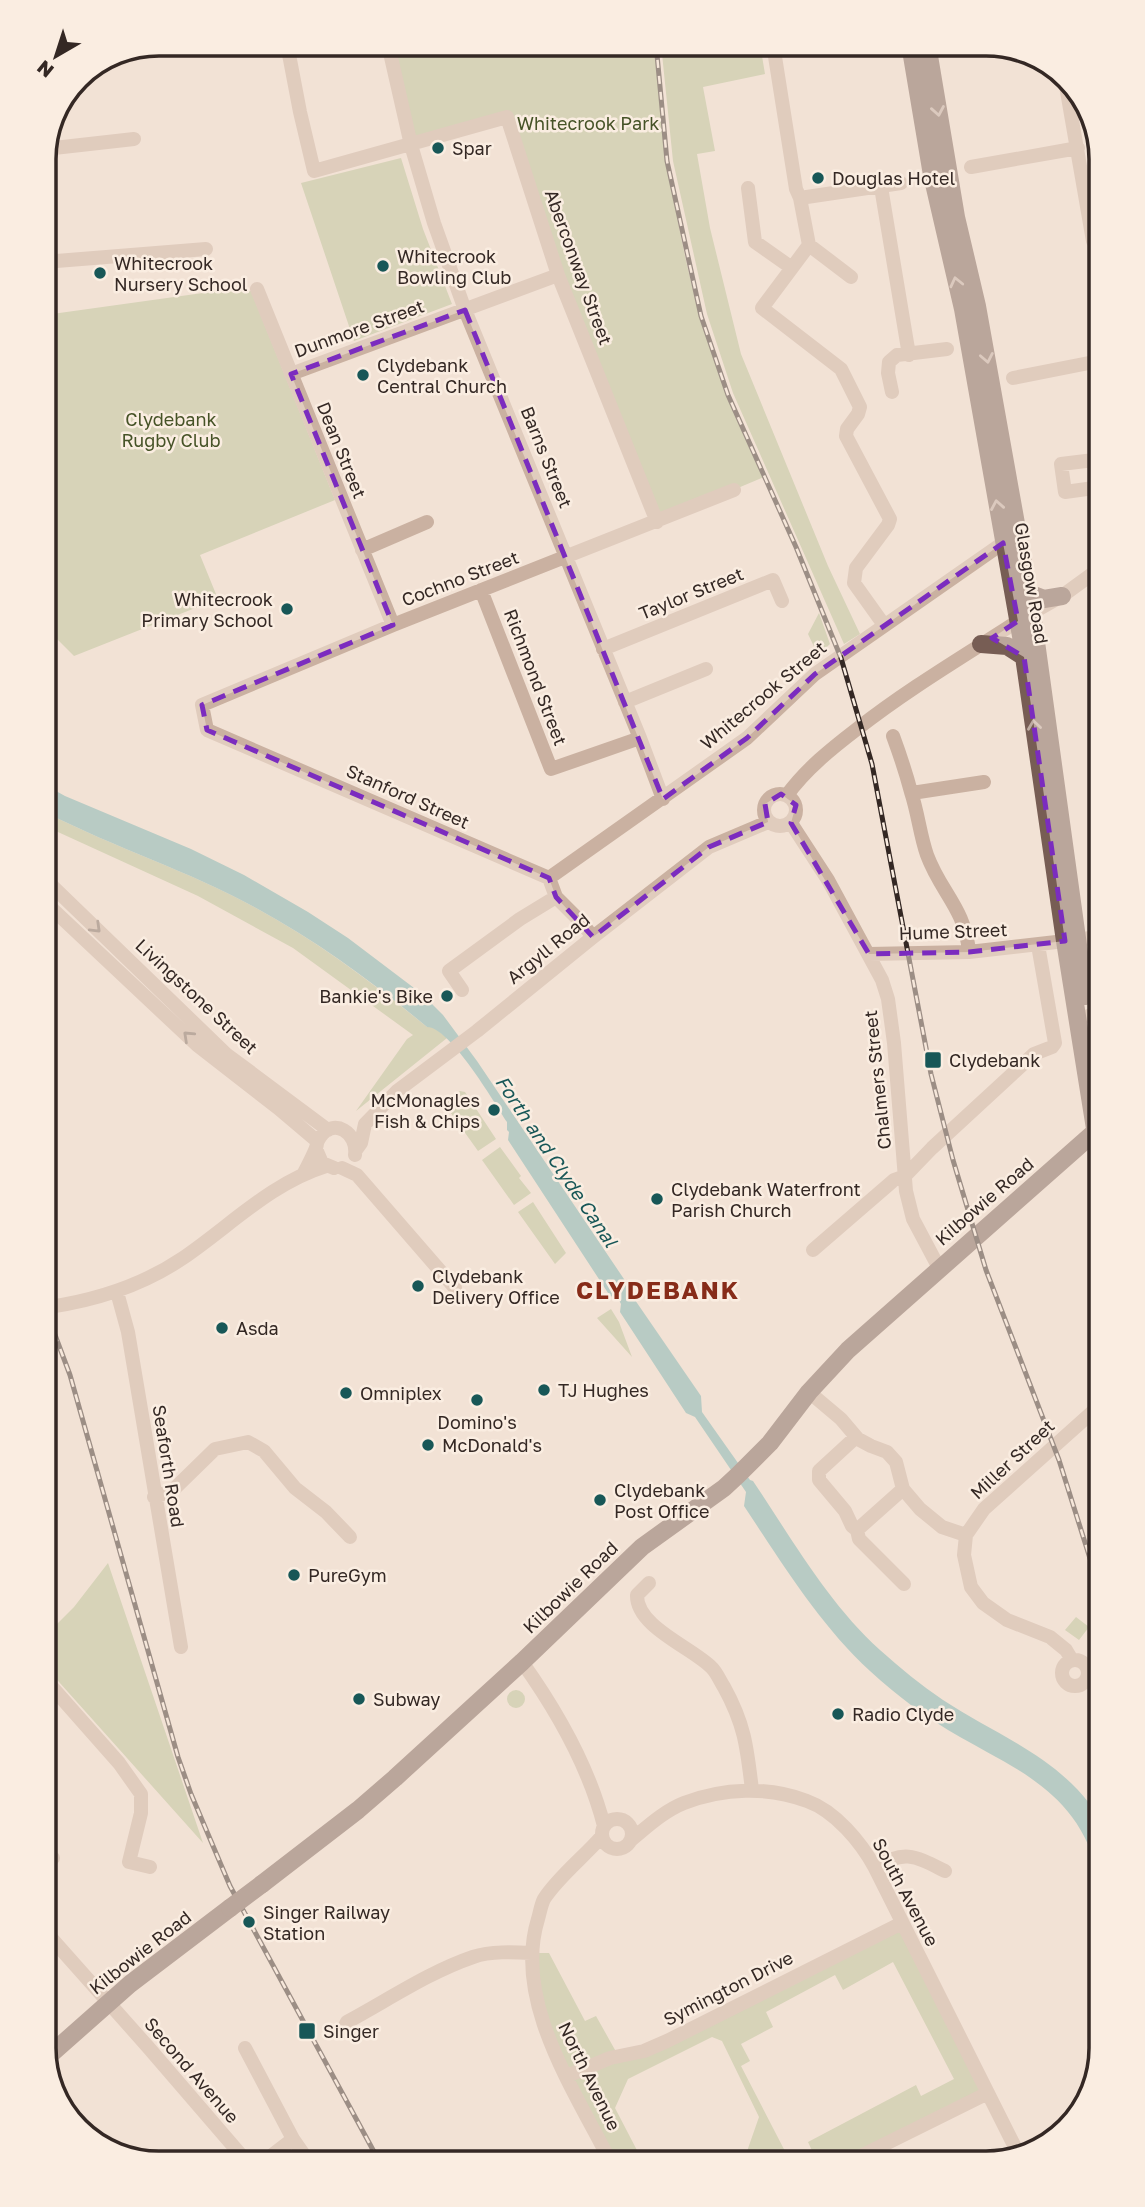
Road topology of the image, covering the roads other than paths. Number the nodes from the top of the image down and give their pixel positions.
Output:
1 (289, 56) edge
2 (391, 56) edge
3 (775, 56) edge
4 (913, 56) edge
5 (929, 56) edge
6 (1068, 96) edge
7 (134, 139) dead end
8 (411, 145) junction
9 (57, 148) edge
10 (1078, 148) junction
11 (971, 167) dead end
12 (901, 183) dead end
13 (881, 187) junction
14 (748, 188) dead end
15 (800, 198) junction
16 (1089, 216) edge
17 (809, 245) junction
18 (205, 249) dead end
19 (56, 261) edge
20 (792, 268) junction
21 (558, 275) junction
22 (851, 277) dead end
23 (257, 289) dead end
24 (465, 310) junction
25 (947, 349) dead end
26 (909, 355) junction
27 (1089, 363) edge
28 (290, 374) junction
29 (1013, 379) dead end
30 (892, 391) dead end
31 (1089, 461) edge
32 (734, 489) dead end
33 (1089, 489) edge
34 (427, 522) dead end
35 (657, 522) junction
36 (997, 548) junction
37 (362, 550) junction
38 (566, 558) junction
39 (1089, 576) edge
40 (481, 590) junction
41 (1028, 593) junction
42 (1062, 596) junction
43 (782, 601) dead end
44 (1025, 617) junction
45 (393, 625) junction
46 (884, 625) junction
47 (981, 644) junction
48 (603, 649) junction
49 (1024, 657) junction
50 (706, 669) dead end
51 (625, 702) junction
52 (202, 705) joint
53 (893, 736) dead end
54 (640, 738) junction
55 (984, 782) dead end
56 (912, 793) junction
57 (787, 795) junction
58 (663, 799) junction
59 (768, 822) junction
60 (791, 823) junction
61 (550, 878) junction
62 (56, 890) edge
63 (555, 897) junction
64 (56, 912) edge
65 (593, 937) junction
66 (1089, 938) edge
67 (1071, 940) junction
68 (1038, 945) junction
69 (969, 952) junction
70 (869, 954) junction
71 (462, 990) dead end
72 (1089, 1004) edge
73 (1089, 1075) edge
74 (365, 1124) junction
75 (328, 1130) junction
76 (346, 1132) junction
77 (1089, 1142) edge
78 (317, 1145) junction
79 (355, 1154) junction
80 (326, 1166) junction
81 (342, 1168) junction
82 (304, 1173) junction
83 (357, 1175) junction
84 (905, 1176) junction
85 (813, 1250) dead end
86 (939, 1268) junction
87 (455, 1288) dead end
88 (117, 1292) junction
89 (56, 1306) edge
90 (809, 1392) junction
91 (1089, 1415) edge
92 (856, 1437) junction
93 (903, 1489) junction
94 (154, 1497) junction
95 (858, 1530) junction
96 (966, 1535) junction
97 (350, 1537) dead end
98 (649, 1583) dead end
99 (904, 1584) dead end
100 (181, 1647) dead end
101 (1072, 1660) dead end
102 (522, 1662) junction
103 (56, 1692) edge
104 (752, 1790) junction
105 (661, 1815) junction
106 (613, 1826) junction
107 (631, 1840) junction
108 (614, 1849) junction
109 (581, 1859) junction
110 (150, 1867) dead end
111 (875, 1868) junction
112 (944, 1871) dead end
113 (902, 1923) junction
114 (56, 1944) edge
115 (532, 1953) junction
116 (108, 2003) junction
117 (342, 2032) dead end
118 (245, 2048) dead end
119 (56, 2049) edge
120 (567, 2076) junction
121 (988, 2093) junction
122 (293, 2139) junction
123 (1015, 2146) edge
124 (237, 2151) edge
125 (277, 2151) edge
126 (301, 2151) edge
127 (605, 2151) edge
128 (871, 2151) edge

1 - 8 street
2 - 8 street, Barns Street
3 - 15 street
36 -> 4 main road, Glasgow Road
5 -> 41 main road, Glasgow Road
6 - 10 street
7 - 9 street
8 - 21 street, Aberconway Street
8 - 24 street, Barns Street
10 - 11 street
10 - 16 street
12 - 13 street
13 - 15 street
13 - 26 street
14 - 20 street
15 - 17 street
17 - 20 street
17 - 22 street
18 - 19 street
20 - 46 street
21 - 24 street, Dunmore Street
21 - 35 street, Aberconway Street
23 - 28 street, Dean Street
24 - 28 street, Dunmore Street
24 - 38 street, Barns Street
25 - 26 street
26 - 30 street
27 - 29 street
28 - 37 street, Dean Street
31 - 33 street
32 - 35 street, Cochno Street
34 - 37 street
35 - 38 street, Cochno Street
36 - 44 main road, Glasgow Road
36 - 46 street, Whitecrook Street
37 - 45 street, Dean Street
38 - 40 street, Cochno Street
38 - 48 street, Barns Street
39 - 42 street
40 - 45 street, Cochno Street
40 - 54 street, Richmond Street
41 - 42 main road
41 - 44 main road, Glasgow Road
42 - 44 street
43 - 48 street, Taylor Street
44 - 47 street
44 - 49 main road, Glasgow Road
44 - 67 main road, Glasgow Road
45 - 52 street, Cochno Street
46 - 58 street, Whitecrook Street
47 - 49 main road
47 - 57 street
48 - 51 street, Barns Street
67 -> 49 main road, Glasgow Road
50 - 51 street
51 - 54 street, Barns Street
52 - 61 street, Stanford Street
53 - 56 street
54 - 58 street, Barns Street
55 - 56 street
56 - 69 street
57 - 59 street
57 - 60 street
58 - 61 street, Whitecrook Street
59 - 60 street
59 - 65 street, Argyll Road
60 - 70 street, Chalmers Street
61 - 63 street
62 -> 75 street, Livingstone Street
63 - 65 street
63 - 71 street
78 -> 64 street, Livingstone Street
65 - 74 street, Argyll Road
66 - 67 street, Hume Street
67 - 68 street, Hume Street
67 - 72 main road, Glasgow Road
67 - 73 main road, Glasgow Road
68 - 69 street, Hume Street
68 - 84 street
69 - 70 street, Hume Street
70 - 84 street, Chalmers Street
74 - 76 street, Argyll Road
74 - 79 street, Argyll Road
75 - 76 street
75 - 78 street
76 - 79 street
77 - 86 main road, Kilbowie Road
78 - 80 street
78 - 82 street
79 - 81 street
79 - 83 street
80 - 81 street
80 - 82 street
81 - 83 street
82 - 88 street
83 - 87 street
84 - 85 street
84 - 86 street, Chalmers Street
86 - 90 main road, Kilbowie Road
88 - 89 street
88 - 94 street, Seaforth Road
90 - 92 street
90 - 102 main road, Kilbowie Road
91 - 96 street, Miller Street
92 - 93 street
92 - 95 street
93 - 95 street
93 - 96 street
94 - 97 street
94 - 100 street, Seaforth Road
95 - 99 street
96 - 101 street
98 - 104 street
102 - 106 street
102 - 116 main road, Kilbowie Road, bridge
103 - 110 street
104 - 105 street, South Avenue
104 - 111 street, South Avenue
105 - 106 street, South Avenue
105 - 107 street, South Avenue
106 - 107 street
106 - 108 street
106 - 109 street, North Avenue
107 - 108 street, South Avenue
108 - 109 street, North Avenue
109 - 115 street, North Avenue
111 - 112 street
111 - 113 street, South Avenue
113 - 120 street, Symington Drive
113 - 121 street, South Avenue
114 - 116 street, Second Avenue
115 - 117 street
115 - 120 street, North Avenue
116 - 119 main road, Kilbowie Road
116 - 124 street, Second Avenue
118 - 122 street
120 - 127 street, North Avenue
121 - 123 street, South Avenue
121 - 128 street
122 - 125 street
122 - 126 street

